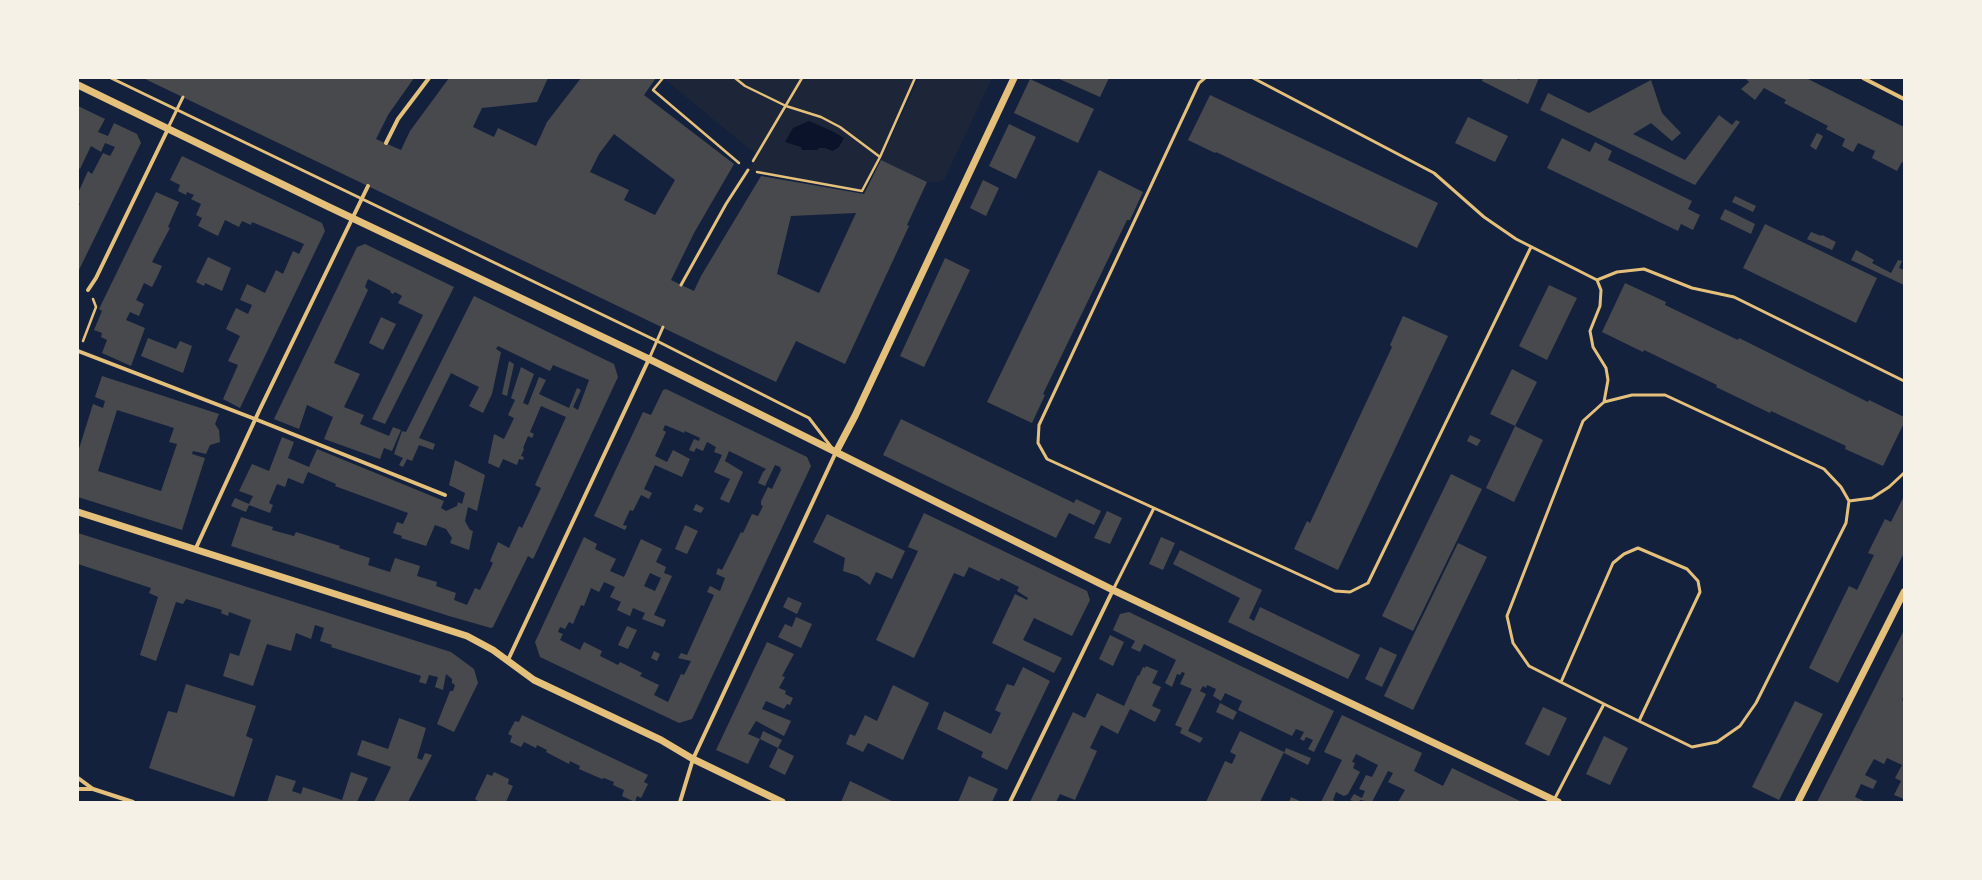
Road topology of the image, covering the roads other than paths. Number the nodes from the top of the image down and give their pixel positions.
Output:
1 (111, 78) edge
2 (429, 78) edge
3 (1014, 78) edge
4 (1204, 78) edge
5 (1253, 78) edge
6 (1863, 78) edge
7 (78, 85) edge
8 (183, 97) dead end
9 (1904, 99) edge
10 (177, 110) junction
11 (168, 129) junction
12 (386, 144) dead end
13 (748, 170) road end
14 (368, 186) dead end
15 (362, 199) junction
16 (352, 218) junction
17 (1531, 247) junction
18 (1597, 280) junction
19 (681, 285) dead end
20 (88, 290) road end
21 (663, 327) dead end
22 (657, 341) junction
23 (78, 351) edge
24 (649, 359) junction
25 (1904, 381) edge
26 (1604, 402) junction
27 (255, 419) junction
28 (836, 452) junction
29 (1904, 473) edge
30 (445, 495) dead end
31 (1849, 501) junction
32 (1154, 508) junction
33 (78, 512) edge
34 (195, 551) junction
35 (1113, 590) junction
36 (1904, 592) edge
37 (508, 660) junction
38 (1561, 682) junction
39 (1604, 704) junction
40 (1639, 721) junction
41 (693, 759) junction
42 (78, 778) edge
43 (78, 789) edge
44 (93, 789) junction
45 (1556, 801) edge
46 (132, 802) edge
47 (680, 802) edge
48 (782, 802) edge
49 (1010, 802) edge
50 (1798, 802) edge

1 - 10 lane
2 - 12 street
3 - 28 street
4 - 32 lane
5 - 17 lane
6 - 9 street
7 - 11 street
8 - 10 lane
10 - 11 lane
10 - 15 lane
11 - 16 street
11 - 20 street
13 - 19 lane
14 - 15 street
15 - 16 street
15 - 22 lane
16 - 24 street
16 - 27 street
17 - 18 lane
17 - 32 lane
18 - 25 lane
18 - 26 lane
21 - 22 lane
22 - 24 lane
22 - 28 lane
23 - 27 street
24 - 28 street
24 - 37 street
26 - 31 lane
26 - 38 lane
27 - 30 street
27 - 34 street
28 - 35 street
28 - 41 street
29 - 31 lane
31 - 40 lane
32 - 35 lane
33 - 34 street
34 - 37 street
35 - 45 street
35 - 49 street
36 - 50 street
37 - 41 street
38 - 39 lane
38 - 40 lane
39 - 40 lane
39 - 45 lane
41 - 47 street
41 - 48 street
42 - 44 street
43 - 44 street
44 - 46 street

